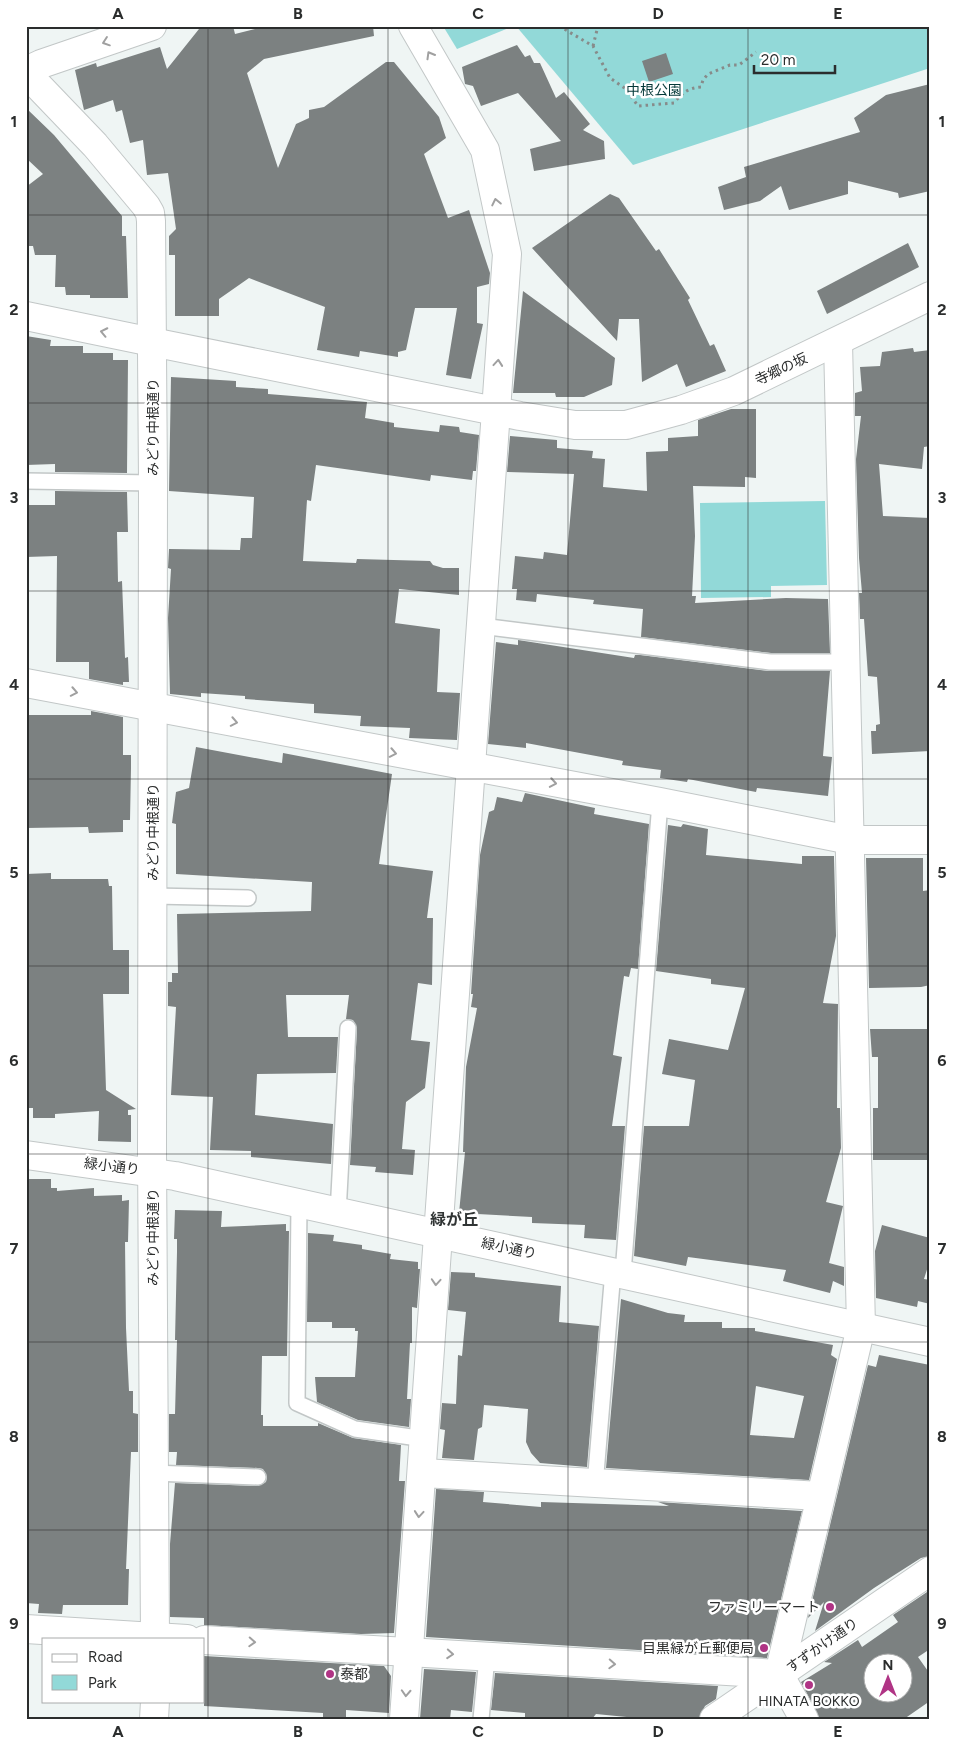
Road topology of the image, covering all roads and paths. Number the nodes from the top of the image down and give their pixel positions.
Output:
1 (152, 26) edge
2 (413, 26) edge
3 (558, 26) edge
4 (598, 26) edge
5 (593, 46) junction
6 (756, 52) dead end
7 (26, 72) edge
8 (930, 296) edge
9 (26, 316) edge
10 (152, 342) junction
11 (838, 342) junction
12 (494, 412) junction
13 (26, 481) edge
14 (153, 483) junction
15 (481, 626) junction
16 (845, 662) junction
17 (26, 683) edge
18 (152, 707) junction
19 (470, 767) junction
20 (660, 802) junction
21 (850, 840) junction
22 (930, 840) edge
23 (154, 896) junction
24 (248, 898) dead end
25 (348, 1028) dead end
26 (26, 1156) edge
27 (152, 1172) junction
28 (299, 1204) junction
29 (338, 1212) junction
30 (440, 1233) junction
31 (618, 1272) junction
32 (861, 1327) junction
33 (930, 1342) edge
34 (425, 1439) junction
35 (153, 1473) junction
36 (423, 1473) junction
37 (258, 1478) dead end
38 (595, 1485) junction
39 (820, 1496) junction
40 (930, 1571) edge
41 (26, 1629) edge
42 (155, 1638) edge
43 (205, 1640) edge
44 (408, 1651) junction
45 (487, 1657) junction
46 (780, 1674) junction
47 (154, 1702) edge
48 (154, 1719) edge
49 (404, 1719) edge
50 (481, 1719) edge
51 (714, 1719) edge
52 (804, 1719) edge

1 -> 7 street
12 -> 2 street
3 - 5 path
4 - 5 path
5 - 6 path
7 - 10 street, みどり中根通り
8 - 11 street, 寺郷の坂
10 -> 9 street, 寺郷の坂
10 - 12 street, 寺郷の坂
10 - 14 street, みどり中根通り
11 - 12 street, 寺郷の坂
11 - 16 street
12 - 15 street
13 - 14 lane
14 - 18 street, みどり中根通り
15 - 16 lane
15 - 19 street
16 - 21 street
17 -> 18 street
18 -> 19 street
18 - 23 street, みどり中根通り
19 -> 20 street
19 - 30 street
20 - 21 street
20 - 31 lane
21 - 22 street
21 - 32 street
23 - 24 lane
23 - 27 street, みどり中根通り
25 - 29 lane
26 - 27 street, 緑小通り
27 - 28 street, 緑小通り
27 - 35 street, みどり中根通り
28 - 29 street, 緑小通り
28 - 34 lane
29 - 30 street, 緑小通り
30 - 31 street, 緑小通り
30 -> 34 street
31 - 32 street, 緑小通り
31 - 38 lane
32 - 33 street, 緑小通り
32 - 39 street
34 - 36 street
35 - 37 lane
35 - 42 street, みどり中根通り
36 - 38 street
36 -> 44 street
38 - 39 street
39 - 46 street
40 - 46 street, すずかけ通り
41 - 42 street
43 -> 44 street
44 -> 45 street
44 -> 49 street
45 -> 46 street
45 - 50 lane
46 - 51 street, すずかけ通り
46 - 52 street
47 - 48 street

